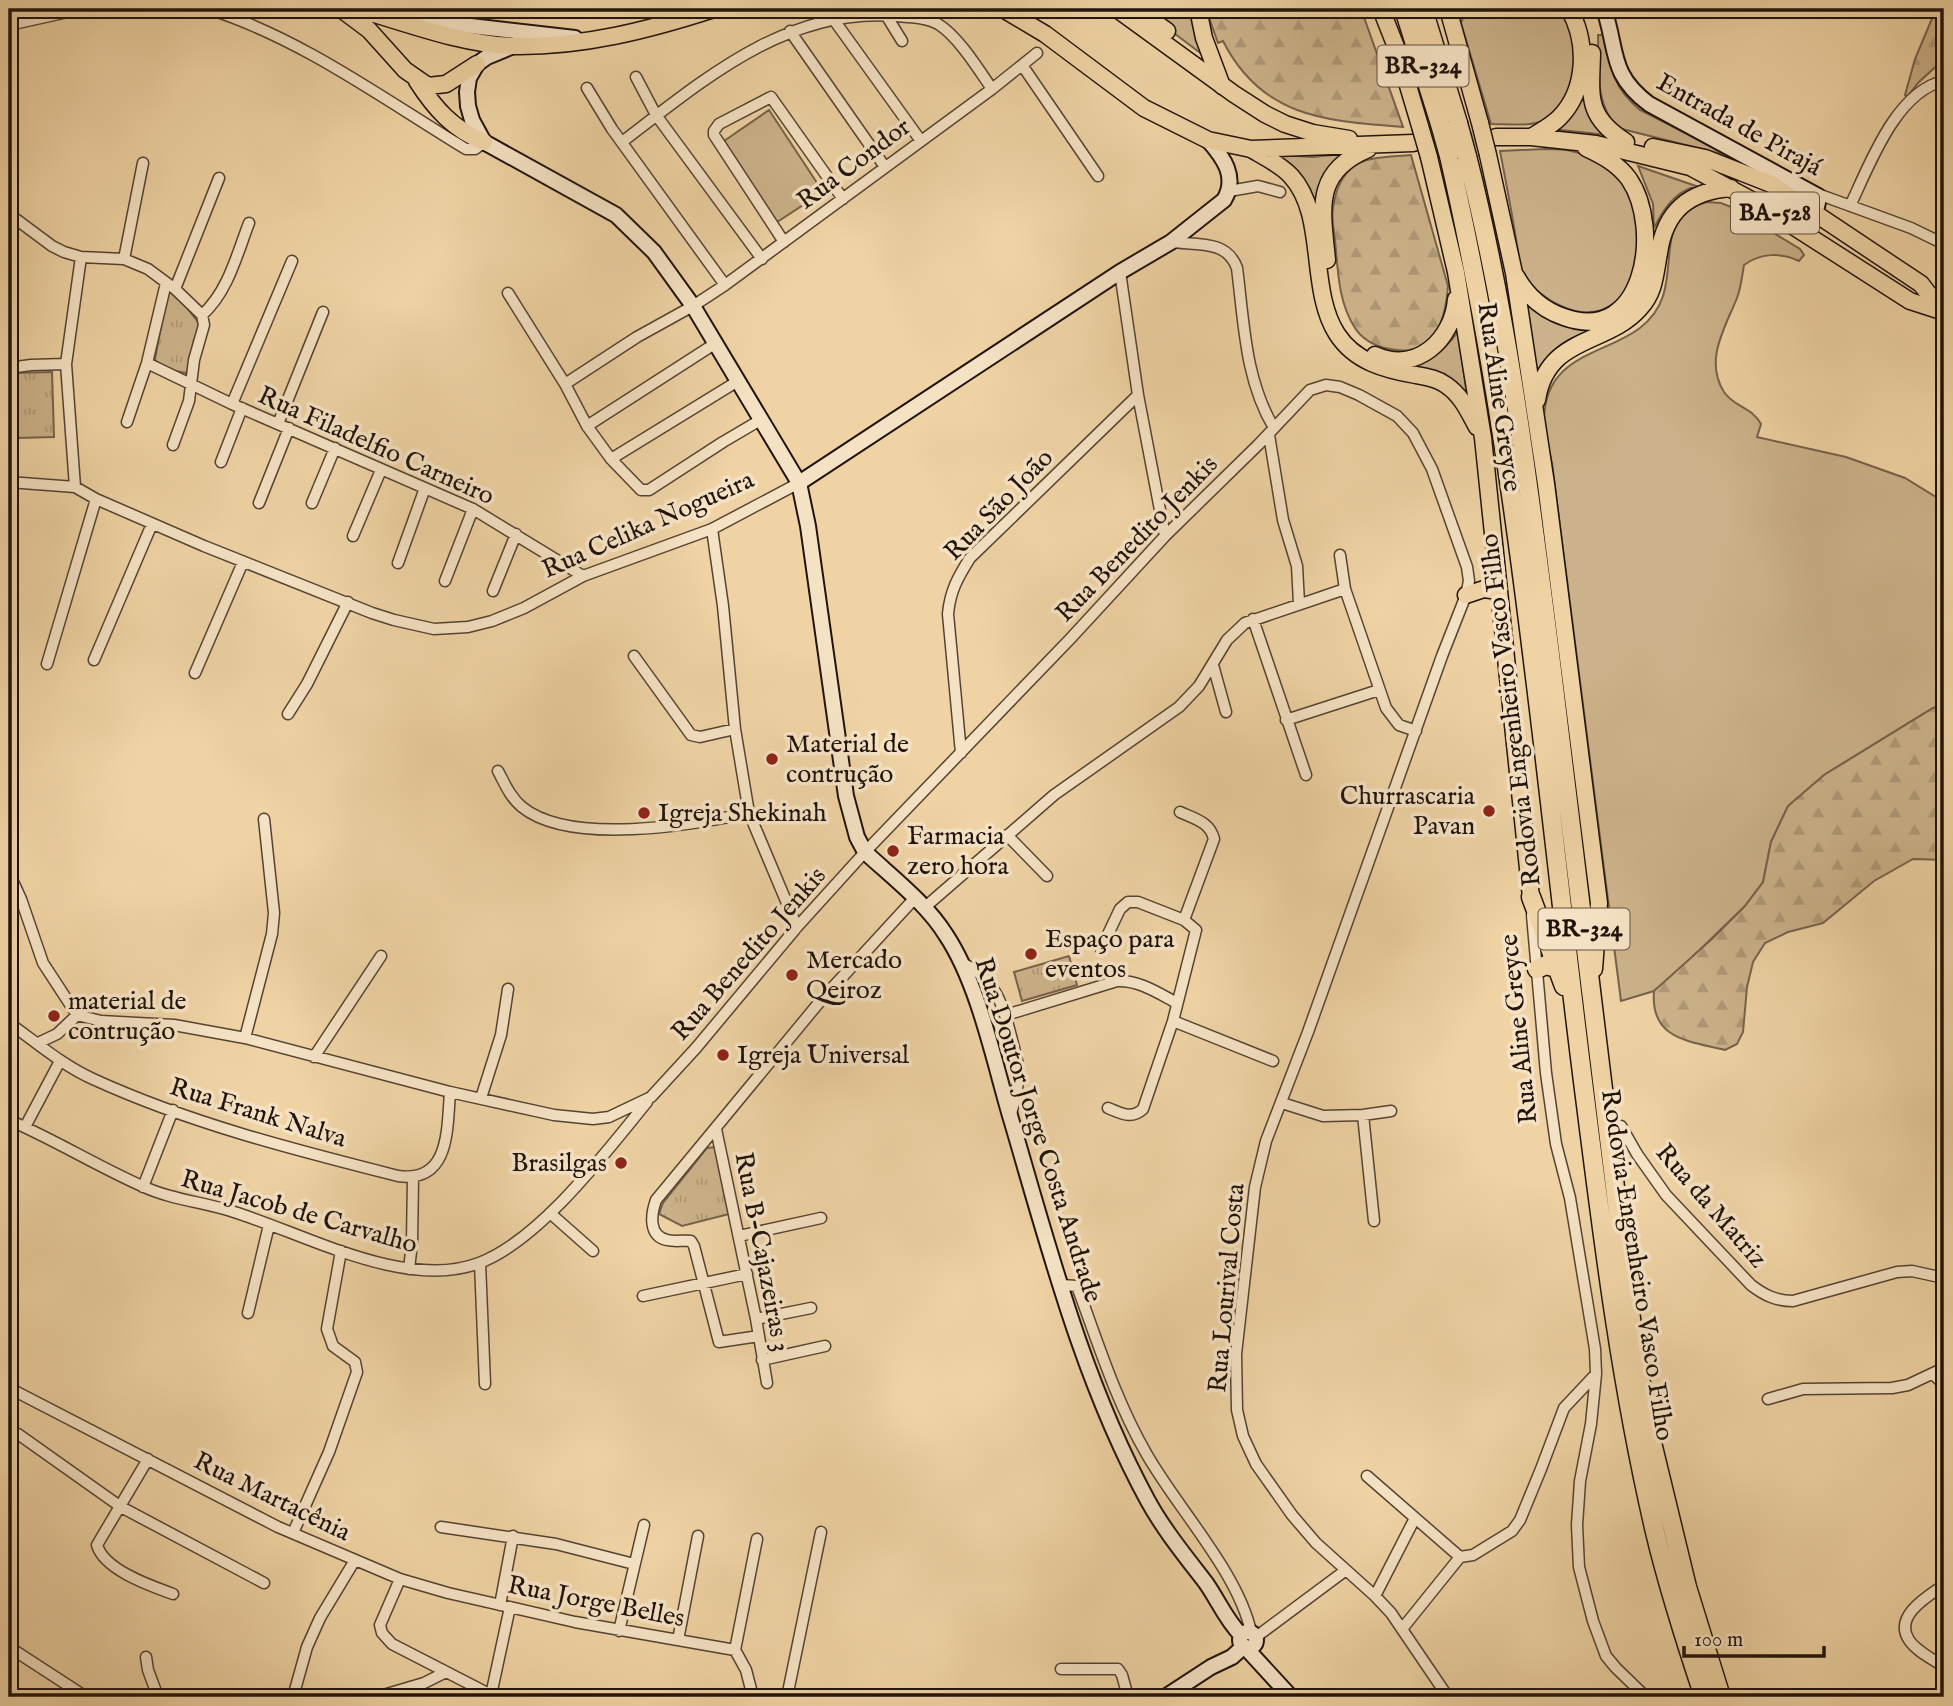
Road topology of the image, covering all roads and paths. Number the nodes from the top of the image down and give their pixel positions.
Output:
1 (81, 9) edge
2 (209, 9) edge
3 (341, 9) edge
4 (358, 9) edge
5 (398, 9) edge
6 (714, 9) edge
7 (1003, 9) edge
8 (1116, 9) edge
9 (1136, 9) edge
10 (1198, 9) edge
11 (1381, 9) edge
12 (1404, 9) edge
13 (1423, 9) edge
14 (1569, 9) edge
15 (1581, 9) edge
16 (1604, 9) edge
17 (1452, 12) edge
18 (886, 15) junction
19 (834, 20) junction
20 (9, 25) edge
21 (790, 31) junction
22 (590, 40) junction
23 (902, 41) dead end
24 (513, 46) junction
25 (1037, 52) dead end
26 (1187, 58) junction
27 (477, 64) junction
28 (1022, 65) junction
29 (636, 77) dead end
30 (417, 81) junction
31 (1944, 81) edge
32 (1222, 86) junction
33 (587, 88) dead end
34 (992, 89) junction
35 (656, 116) junction
36 (1449, 124) junction
37 (1496, 137) tunnel mouth
38 (1531, 137) junction
39 (1208, 140) junction
40 (921, 141) junction
41 (484, 142) junction
42 (622, 142) junction
43 (1575, 142) junction
44 (1626, 142) junction
45 (1413, 143) tunnel mouth
46 (1597, 144) junction
47 (1380, 145) junction
48 (1251, 149) junction
49 (143, 163) dead end
50 (886, 167) junction
51 (1098, 176) dead end
52 (219, 178) dead end
53 (1731, 188) junction
54 (1229, 191) junction
55 (1280, 192) dead end
56 (1815, 193) junction
57 (844, 200) junction
58 (1850, 206) junction
59 (1814, 212) junction
60 (9, 214) edge
61 (249, 223) dead end
62 (1798, 228) junction
63 (784, 242) junction
64 (1171, 242) junction
65 (1944, 244) edge
66 (81, 257) junction
67 (762, 258) junction
68 (124, 259) junction
69 (292, 261) dead end
70 (1121, 272) junction
71 (1456, 272) junction
72 (1514, 273) junction
73 (725, 285) junction
74 (170, 286) junction
75 (508, 293) dead end
76 (693, 306) junction
77 (1943, 311) edge
78 (323, 312) dead end
79 (202, 315) junction
80 (716, 343) junction
81 (147, 363) junction
82 (66, 364) junction
83 (9, 368) edge
84 (738, 381) junction
85 (565, 384) junction
86 (190, 385) junction
87 (1138, 396) junction
88 (237, 406) junction
89 (1289, 412) joint
90 (762, 419) junction
91 (127, 422) dead end
92 (278, 424) junction
93 (1536, 424) junction
94 (587, 426) junction
95 (289, 428) junction
96 (1272, 432) junction
97 (1483, 438) junction
98 (173, 445) dead end
99 (335, 448) junction
100 (611, 459) junction
101 (221, 462) dead end
102 (381, 471) junction
103 (9, 481) edge
104 (799, 483) junction
105 (75, 487) junction
106 (425, 488) junction
107 (96, 499) junction
108 (259, 503) dead end
109 (312, 503) dead end
110 (472, 509) junction
111 (152, 524) junction
112 (712, 529) junction
113 (516, 534) junction
114 (353, 536) dead end
115 (1165, 536) junction
116 (1340, 555) dead end
117 (243, 562) junction
118 (398, 563) dead end
119 (583, 576) junction
120 (445, 581) dead end
121 (1345, 589) junction
122 (493, 591) dead end
123 (1498, 591) junction
124 (1466, 595) junction
125 (348, 602) junction
126 (1299, 603) junction
127 (1253, 619) junction
128 (634, 656) dead end
129 (94, 660) dead end
130 (47, 664) dead end
131 (1213, 665) junction
132 (195, 673) dead end
133 (1379, 690) junction
134 (1226, 712) dead end
135 (288, 715) dead end
136 (1286, 720) junction
137 (735, 729) junction
138 (1416, 731) junction
139 (961, 753) junction
140 (498, 771) dead end
141 (1306, 775) dead end
142 (749, 813) junction
143 (1180, 813) dead end
144 (264, 819) dead end
145 (1007, 835) junction
146 (865, 852) junction
147 (9, 873) edge
148 (1047, 876) dead end
149 (1531, 897) junction
150 (919, 904) junction
151 (1184, 920) junction
152 (797, 927) junction
153 (1101, 948) dead end
154 (381, 956) dead end
155 (961, 963) junction
156 (1557, 968) junction
157 (1537, 969) junction
158 (508, 989) dead end
159 (1177, 1003) junction
160 (1592, 1003) junction
161 (1574, 1014) junction
162 (77, 1015) junction
163 (1006, 1015) junction
164 (1173, 1021) junction
165 (9, 1023) edge
166 (245, 1038) junction
167 (38, 1043) junction
168 (314, 1056) junction
169 (60, 1061) junction
170 (1273, 1061) dead end
171 (450, 1092) junction
172 (651, 1097) junction
173 (481, 1098) junction
174 (1282, 1103) junction
175 (1108, 1108) dead end
176 (173, 1110) junction
177 (1391, 1111) dead end
178 (1363, 1115) junction
179 (1010, 1118) junction
180 (9, 1120) edge
181 (1621, 1126) dead end
182 (24, 1127) junction
183 (716, 1129) junction
184 (413, 1178) junction
185 (143, 1187) junction
186 (550, 1213) junction
187 (821, 1218) dead end
188 (1374, 1221) dead end
189 (268, 1225) junction
190 (739, 1237) junction
191 (341, 1251) junction
192 (593, 1251) dead end
193 (480, 1263) junction
194 (409, 1269) junction
195 (747, 1274) junction
196 (1944, 1278) edge
197 (703, 1283) junction
198 (1061, 1285) junction
199 (643, 1296) dead end
200 (811, 1308) dead end
201 (248, 1313) dead end
202 (756, 1319) junction
203 (759, 1336) junction
204 (825, 1346) dead end
205 (762, 1360) junction
206 (1944, 1368) edge
207 (1596, 1374) junction
208 (1933, 1374) junction
209 (767, 1383) dead end
210 (485, 1384) dead end
211 (1944, 1385) edge
212 (9, 1388) edge
213 (1768, 1399) dead end
214 (18, 1434) dead end
215 (148, 1459) junction
216 (1367, 1476) dead end
217 (121, 1507) junction
218 (1415, 1518) junction
219 (644, 1525) dead end
220 (441, 1527) dead end
221 (821, 1532) dead end
222 (293, 1533) junction
223 (513, 1536) junction
224 (698, 1536) dead end
225 (757, 1538) dead end
226 (1460, 1556) junction
227 (355, 1560) junction
228 (634, 1564) junction
229 (1346, 1570) junction
230 (400, 1579) junction
231 (264, 1583) dead end
232 (1944, 1585) edge
233 (173, 1594) dead end
234 (1375, 1595) junction
235 (505, 1606) junction
236 (1402, 1629) junction
237 (619, 1631) junction
238 (1248, 1638) junction
239 (678, 1640) junction
240 (9, 1647) edge
241 (735, 1650) junction
242 (146, 1657) dead end
243 (1944, 1667) edge
244 (1061, 1669) dead end
245 (446, 1672) junction
246 (380, 1696) edge
247 (493, 1696) edge
248 (86, 1697) edge
249 (158, 1697) edge
250 (293, 1697) edge
251 (753, 1697) edge
252 (787, 1697) edge
253 (1128, 1697) edge
254 (1165, 1697) edge
255 (1291, 1697) edge
256 (1448, 1697) edge
257 (1646, 1697) edge
258 (1704, 1697) edge
259 (1721, 1697) edge

1 - 20 street
2 - 41 street
3 - 30 main road
4 - 24 main road
5 - 22 main road
6 - 22 main road
7 - 39 main road
8 - 26 main road
9 - 26 main road
10 - 32 main road
11 - 71 main road, Rua Aline Greyce, bridge
12 - 36 highway, Rodovia Engenheiro Vasco Filho / BR-324
13 - 36 highway, Rodovia Engenheiro Vasco Filho / BR-324
14 - 38 main road
15 - 44 main road
16 - 56 main road, Entrada de Pirajá
17 - 72 main road, bridge
18 - 19 street
18 - 23 street
18 - 34 street
19 - 21 street
19 - 40 street
21 - 35 street
21 - 50 street
22 - 24 main road
24 - 27 main road
25 - 28 street, Rua Condor
26 - 32 main road
27 - 30 main road
27 - 41 main road
28 - 34 street, Rua Condor
28 - 51 street
29 - 35 street
30 - 41 main road
31 - 58 street
32 - 47 main road
33 - 42 street
34 - 40 street, Rua Condor
35 - 42 street
35 - 67 street
36 - 160 highway, Rodovia Engenheiro Vasco Filho / BR-324, bridge
36 - 161 highway, Rodovia Engenheiro Vasco Filho / BR-324, bridge
37 - 38 main road, BA-528
38 - 43 main road, BA-528
39 - 48 main road
39 - 54 main road
40 - 50 street, Rua Condor
41 - 76 main road, Rua Doutor Jorge Costa Andrade
42 - 73 street
43 - 46 main road, BA-528
43 - 72 main road
44 - 46 main road
44 - 59 main road
45 - 47 main road
46 - 53 main road, BA-528
47 - 48 main road
47 - 71 main road
48 - 97 main road
49 - 68 street
50 - 57 street, Rua Condor
52 - 74 street
53 - 62 main road, BA-528
53 - 93 main road
54 - 55 street
54 - 64 main road, Rua Celika Nogueira
56 - 58 street
56 - 59 main road, Entrada de Pirajá
57 - 63 street, Rua Condor
57 - 63 street
58 - 65 street
59 - 62 main road
59 - 77 main road, Entrada de Pirajá
60 - 66 street
61 - 79 street
62 - 77 main road, BA-528
63 - 67 street, Rua Condor
64 - 70 main road, Rua Celika Nogueira
64 - 96 street
66 - 68 street
66 - 82 street
67 - 73 street, Rua Condor
68 - 74 street
69 - 88 street
70 - 87 street
70 - 104 main road, Rua Celika Nogueira
71 - 97 main road, Rua Aline Greyce
72 - 93 main road
73 - 76 street, Rua Condor
74 - 79 street
74 - 81 street
75 - 85 street
76 - 80 main road, Rua Doutor Jorge Costa Andrade
76 - 85 street, Rua Condor
78 - 92 street
79 - 86 street
80 - 84 main road, Rua Doutor Jorge Costa Andrade
80 - 94 street
81 - 86 street, Rua Filadelfio Carneiro
81 - 91 street
82 - 83 street
82 - 105 street
84 - 90 main road, Rua Doutor Jorge Costa Andrade
84 - 100 street
85 - 94 street
86 - 88 street, Rua Filadelfio Carneiro
86 - 98 street
87 - 115 street
87 - 139 street, Rua São João
88 - 92 street, Rua Filadelfio Carneiro
88 - 101 street
89 - 96 street, Rua Benedito Jenkis
89 - 124 street, Rua Lourival Costa
90 - 100 street
90 - 104 main road, Rua Doutor Jorge Costa Andrade
92 - 95 street, Rua Filadelfio Carneiro
93 - 160 main road
94 - 100 street
95 - 99 street, Rua Filadelfio Carneiro
95 - 108 street
96 - 115 street, Rua Benedito Jenkis
96 - 126 street
97 - 123 main road, Rua Aline Greyce
99 - 102 street, Rua Filadelfio Carneiro
99 - 109 street
102 - 106 street, Rua Filadelfio Carneiro
102 - 114 street
103 - 105 street, Rua Celika Nogueira
104 - 112 street, Rua Celika Nogueira
104 - 146 main road, Rua Doutor Jorge Costa Andrade
105 - 107 street, Rua Celika Nogueira
106 - 110 street, Rua Filadelfio Carneiro
106 - 118 street
107 - 111 street, Rua Celika Nogueira
107 - 130 street
110 - 113 street, Rua Filadelfio Carneiro
110 - 120 street
111 - 117 street, Rua Celika Nogueira
111 - 129 street
112 - 119 street, Rua Celika Nogueira
112 - 137 street
113 - 119 street, Rua Filadelfio Carneiro
113 - 122 street
115 - 139 street, Rua Benedito Jenkis
116 - 121 street
117 - 125 street, Rua Celika Nogueira
117 - 132 street
119 - 125 street, Rua Celika Nogueira
121 - 126 street
121 - 133 street
123 - 124 main road
123 - 149 main road, Rua Aline Greyce
124 - 138 street, Rua Lourival Costa
125 - 135 street
126 - 127 street
127 - 131 street
127 - 136 street
128 - 137 street
131 - 134 street
131 - 145 street
133 - 136 street
133 - 138 street
136 - 141 street
137 - 142 street
138 - 174 street, Rua Lourival Costa
139 - 146 street, Rua Benedito Jenkis
140 - 142 street
142 - 152 street
143 - 151 street
144 - 166 street
145 - 148 street
145 - 150 street
146 - 150 main road, Rua Doutor Jorge Costa Andrade
146 - 152 street, Rua Benedito Jenkis
147 - 162 street
149 - 156 highway
149 - 157 street, Rua Aline Greyce
150 - 155 main road, Rua Doutor Jorge Costa Andrade
150 - 183 street
151 - 153 street
151 - 159 street
152 - 172 street, Rua Benedito Jenkis
154 - 168 street
155 - 163 street
155 - 179 main road, Rua Doutor Jorge Costa Andrade
156 - 157 highway
156 - 161 highway
157 - 207 street, Rua Aline Greyce
158 - 173 street
159 - 163 street
159 - 164 street
160 - 259 highway, Rodovia Engenheiro Vasco Filho / BR-324
161 - 258 highway, Rodovia Engenheiro Vasco Filho / BR-324
162 - 166 street, Rua Benedito Jenkis
162 - 167 street
163 - 179 street
164 - 170 street
164 - 175 street
165 - 167 street, Rua Frank Nalva
166 - 168 street, Rua Benedito Jenkis
167 - 169 street, Rua Frank Nalva
168 - 171 street, Rua Benedito Jenkis
169 - 176 street, Rua Frank Nalva
169 - 182 street
171 - 173 street, Rua Benedito Jenkis
171 - 184 street
172 - 173 street, Rua Benedito Jenkis
172 - 186 street, Rua Jacob de Carvalho
174 - 178 street
174 - 229 street, Rua Lourival Costa
176 - 184 street, Rua Frank Nalva
176 - 185 street
177 - 178 street
178 - 188 street
179 - 198 main road, Rua Doutor Jorge Costa Andrade
180 - 182 street, Rua Jacob de Carvalho
181 - 196 street, Rua da Matriz
182 - 185 street, Rua Jacob de Carvalho
183 - 190 street, Rua B-Cajazeiras 3
183 - 197 street
184 - 194 street
185 - 189 street, Rua Jacob de Carvalho
186 - 192 street
186 - 193 street, Rua Jacob de Carvalho
187 - 190 street
189 - 191 street, Rua Jacob de Carvalho
189 - 201 street
190 - 195 street, Rua B-Cajazeiras 3
191 - 194 street, Rua Jacob de Carvalho
191 - 222 street
193 - 194 street, Rua Jacob de Carvalho
193 - 210 street
195 - 197 street
195 - 202 street, Rua B-Cajazeiras 3
197 - 199 street
197 - 203 street
198 - 238 main road, Rua Doutor Jorge Costa Andrade
198 - 238 street
200 - 202 street
202 - 203 street, Rua B-Cajazeiras 3
203 - 205 street, Rua B-Cajazeiras 3
204 - 205 street
205 - 209 street, Rua B-Cajazeiras 3
206 - 208 street
207 - 226 street
207 - 257 street, Rua Aline Greyce
208 - 211 street
208 - 213 street
212 - 215 street, Rua Martacênia
214 - 217 street
215 - 217 street
215 - 222 street, Rua Martacênia
216 - 218 street
217 - 231 street
217 - 233 street
218 - 226 street
218 - 234 street
219 - 228 street
220 - 223 street
221 - 252 street
222 - 227 street, Rua Martacênia
223 - 228 street
223 - 235 street
224 - 239 street
225 - 241 street
226 - 236 street
227 - 230 street, Rua Martacênia
227 - 250 street
228 - 237 street
229 - 234 street, Rua Lourival Costa
229 - 238 street
230 - 235 street, Rua Jorge Belles
230 - 245 street
232 - 243 street
234 - 236 street, Rua Lourival Costa
235 - 237 street, Rua Jorge Belles
235 - 247 street
236 - 256 street, Rua Lourival Costa
237 - 239 street, Rua Jorge Belles
238 - 254 main road
238 - 255 main road, Rua Doutor Jorge Costa Andrade
239 - 241 street, Rua Jorge Belles
240 - 248 street
241 - 251 street
242 - 249 street
244 - 253 street
245 - 246 street
245 - 247 street

